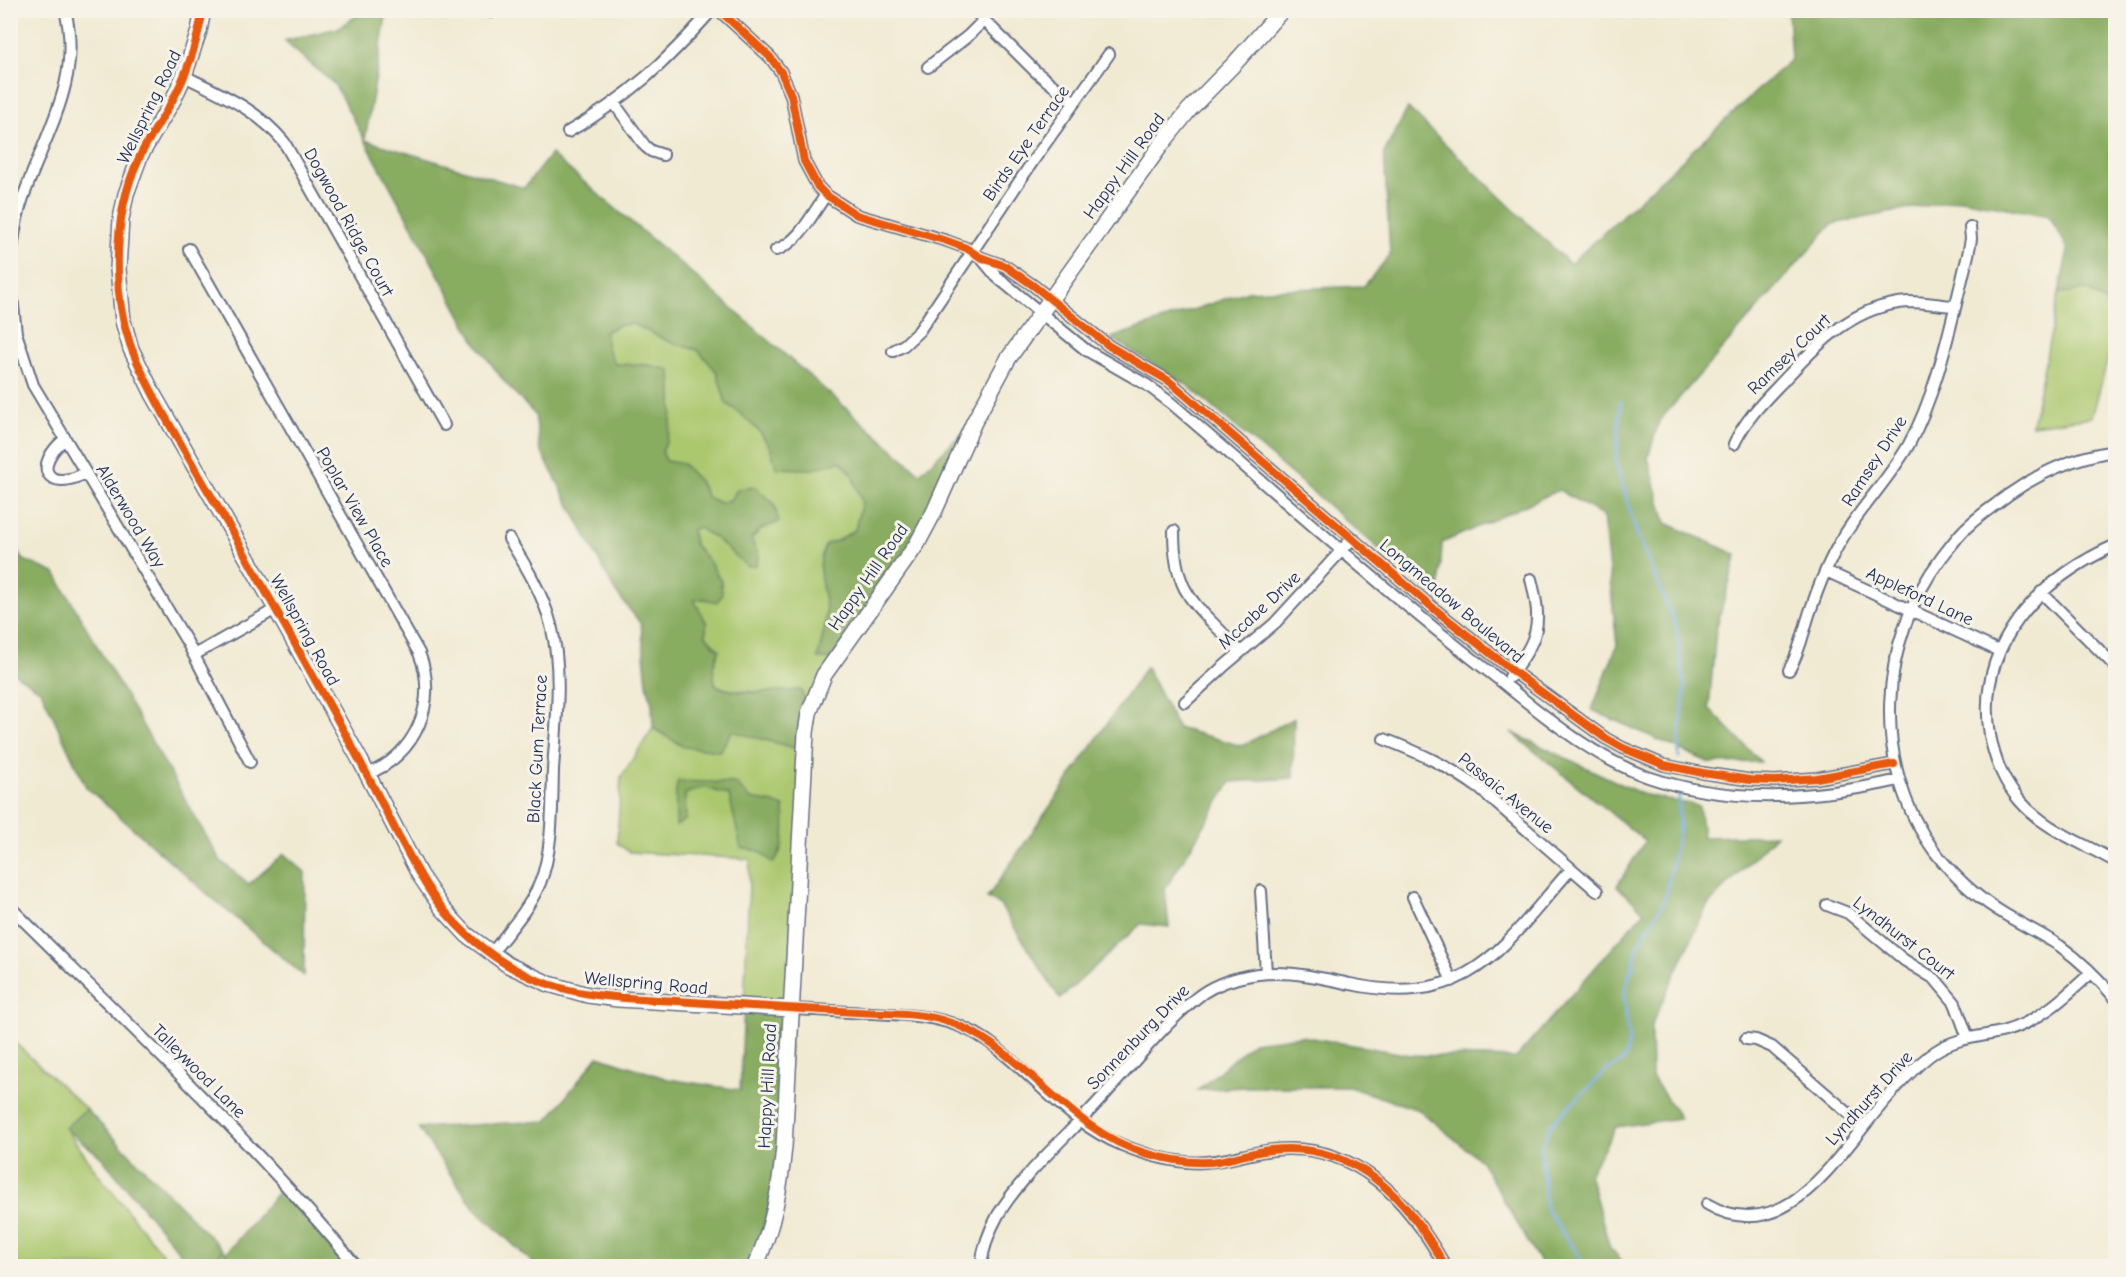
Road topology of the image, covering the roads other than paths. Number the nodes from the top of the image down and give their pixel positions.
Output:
1 (64, 10) edge
2 (203, 10) edge
3 (712, 10) edge
4 (719, 10) edge
5 (974, 10) edge
6 (1282, 10) edge
7 (982, 21) junction
8 (1109, 54) dead end
9 (928, 67) dead end
10 (184, 76) junction
11 (1074, 102) junction
12 (614, 103) junction
13 (568, 132) dead end
14 (663, 155) dead end
15 (826, 195) junction
16 (14, 218) edge
17 (1970, 227) dead end
18 (189, 249) dead end
19 (777, 250) dead end
20 (976, 254) junction
21 (10, 268) edge
22 (10, 278) edge
23 (1050, 298) junction
24 (1954, 306) junction
25 (1041, 311) junction
26 (14, 342) edge
27 (893, 351) dead end
28 (444, 425) dead end
29 (65, 439) junction
30 (1734, 444) dead end
31 (2115, 450) edge
32 (86, 473) junction
33 (1174, 531) dead end
34 (1353, 538) junction
35 (509, 539) dead end
36 (2115, 545) edge
37 (1342, 550) junction
38 (1826, 571) junction
39 (1531, 579) dead end
40 (2041, 592) junction
41 (276, 609) junction
42 (1910, 610) junction
43 (2000, 651) junction
44 (1240, 652) junction
45 (194, 655) junction
46 (2115, 667) edge
47 (1790, 670) dead end
48 (1514, 672) junction
49 (1505, 685) junction
50 (1185, 702) dead end
51 (1384, 740) dead end
52 (250, 762) dead end
53 (1894, 764) junction
54 (367, 774) junction
55 (1899, 780) junction
56 (2115, 862) edge
57 (1571, 869) junction
58 (1261, 891) dead end
59 (1597, 891) dead end
60 (1413, 897) dead end
61 (1827, 905) dead end
62 (10, 907) edge
63 (491, 954) junction
64 (1266, 973) junction
65 (2091, 973) junction
66 (1452, 981) junction
67 (2115, 999) edge
68 (791, 1009) junction
69 (1746, 1038) dead end
70 (1968, 1038) junction
71 (1081, 1120) junction
72 (1863, 1126) junction
73 (1707, 1204) dead end
74 (356, 1266) edge
75 (755, 1266) edge
76 (981, 1266) edge
77 (1445, 1266) edge

1 - 16 street
2 - 10 street, Wellspring Road
3 - 12 street
4 - 15 street
5 - 7 street
6 - 23 street, Happy Hill Road
7 - 9 street
7 - 11 street
8 - 11 street, Birds Eye Terrace
10 - 28 street, Dogwood Ridge Court
10 - 41 street, Wellspring Road
11 - 20 street, Birds Eye Terrace
12 - 13 street
12 - 14 street
15 - 19 street
15 - 20 street, Longmeadow Boulevard
16 - 21 street
17 - 24 street, Ramsey Drive
18 - 54 street, Poplar View Place
20 - 23 street, Longmeadow Boulevard
20 - 25 street, Longmeadow Boulevard
20 - 27 street, Birds Eye Terrace
22 - 26 street, Alderwood Way
23 - 25 street, Happy Hill Road
23 - 34 street, Longmeadow Boulevard
24 - 30 street, Ramsey Court
24 - 38 street, Ramsey Drive
25 - 37 street, Longmeadow Boulevard
25 - 68 street, Happy Hill Road
26 - 29 street, Alderwood Way
29 - 32 street, Alderwood Way
29 - 32 street
31 - 42 street
32 - 45 street, Alderwood Way
33 - 44 street
34 - 37 street, Mccabe Drive
34 - 48 street, Longmeadow Boulevard
35 - 63 street, Black Gum Terrace
36 - 40 street
37 - 44 street, Mccabe Drive
37 - 49 street, Longmeadow Boulevard
38 - 42 street, Appleford Lane
38 - 47 street, Ramsey Drive
39 - 48 street
40 - 43 street
40 - 46 street
41 - 45 street
41 - 54 street, Wellspring Road
42 - 43 street, Appleford Lane
42 - 53 street
43 - 56 street
44 - 50 street, Mccabe Drive
45 - 52 street, Alderwood Way
48 - 49 street
48 - 53 street, Longmeadow Boulevard
49 - 55 street, Longmeadow Boulevard
51 - 57 street, Passaic Avenue
53 - 55 street
54 - 63 street, Wellspring Road
55 - 65 street
57 - 59 street, Passaic Avenue
57 - 66 street, Sonnenburg Drive
58 - 64 street
60 - 66 street
61 - 70 street, Lyndhurst Court
62 - 74 street, Talleywood Lane
63 - 68 street, Wellspring Road
64 - 66 street, Sonnenburg Drive
64 - 71 street, Sonnenburg Drive
65 - 67 street
65 - 70 street, Lyndhurst Drive
68 - 71 street
68 - 75 street, Happy Hill Road
69 - 72 street
70 - 72 street, Lyndhurst Drive
71 - 76 street, Sonnenburg Drive
71 - 77 street
72 - 73 street, Lyndhurst Drive

